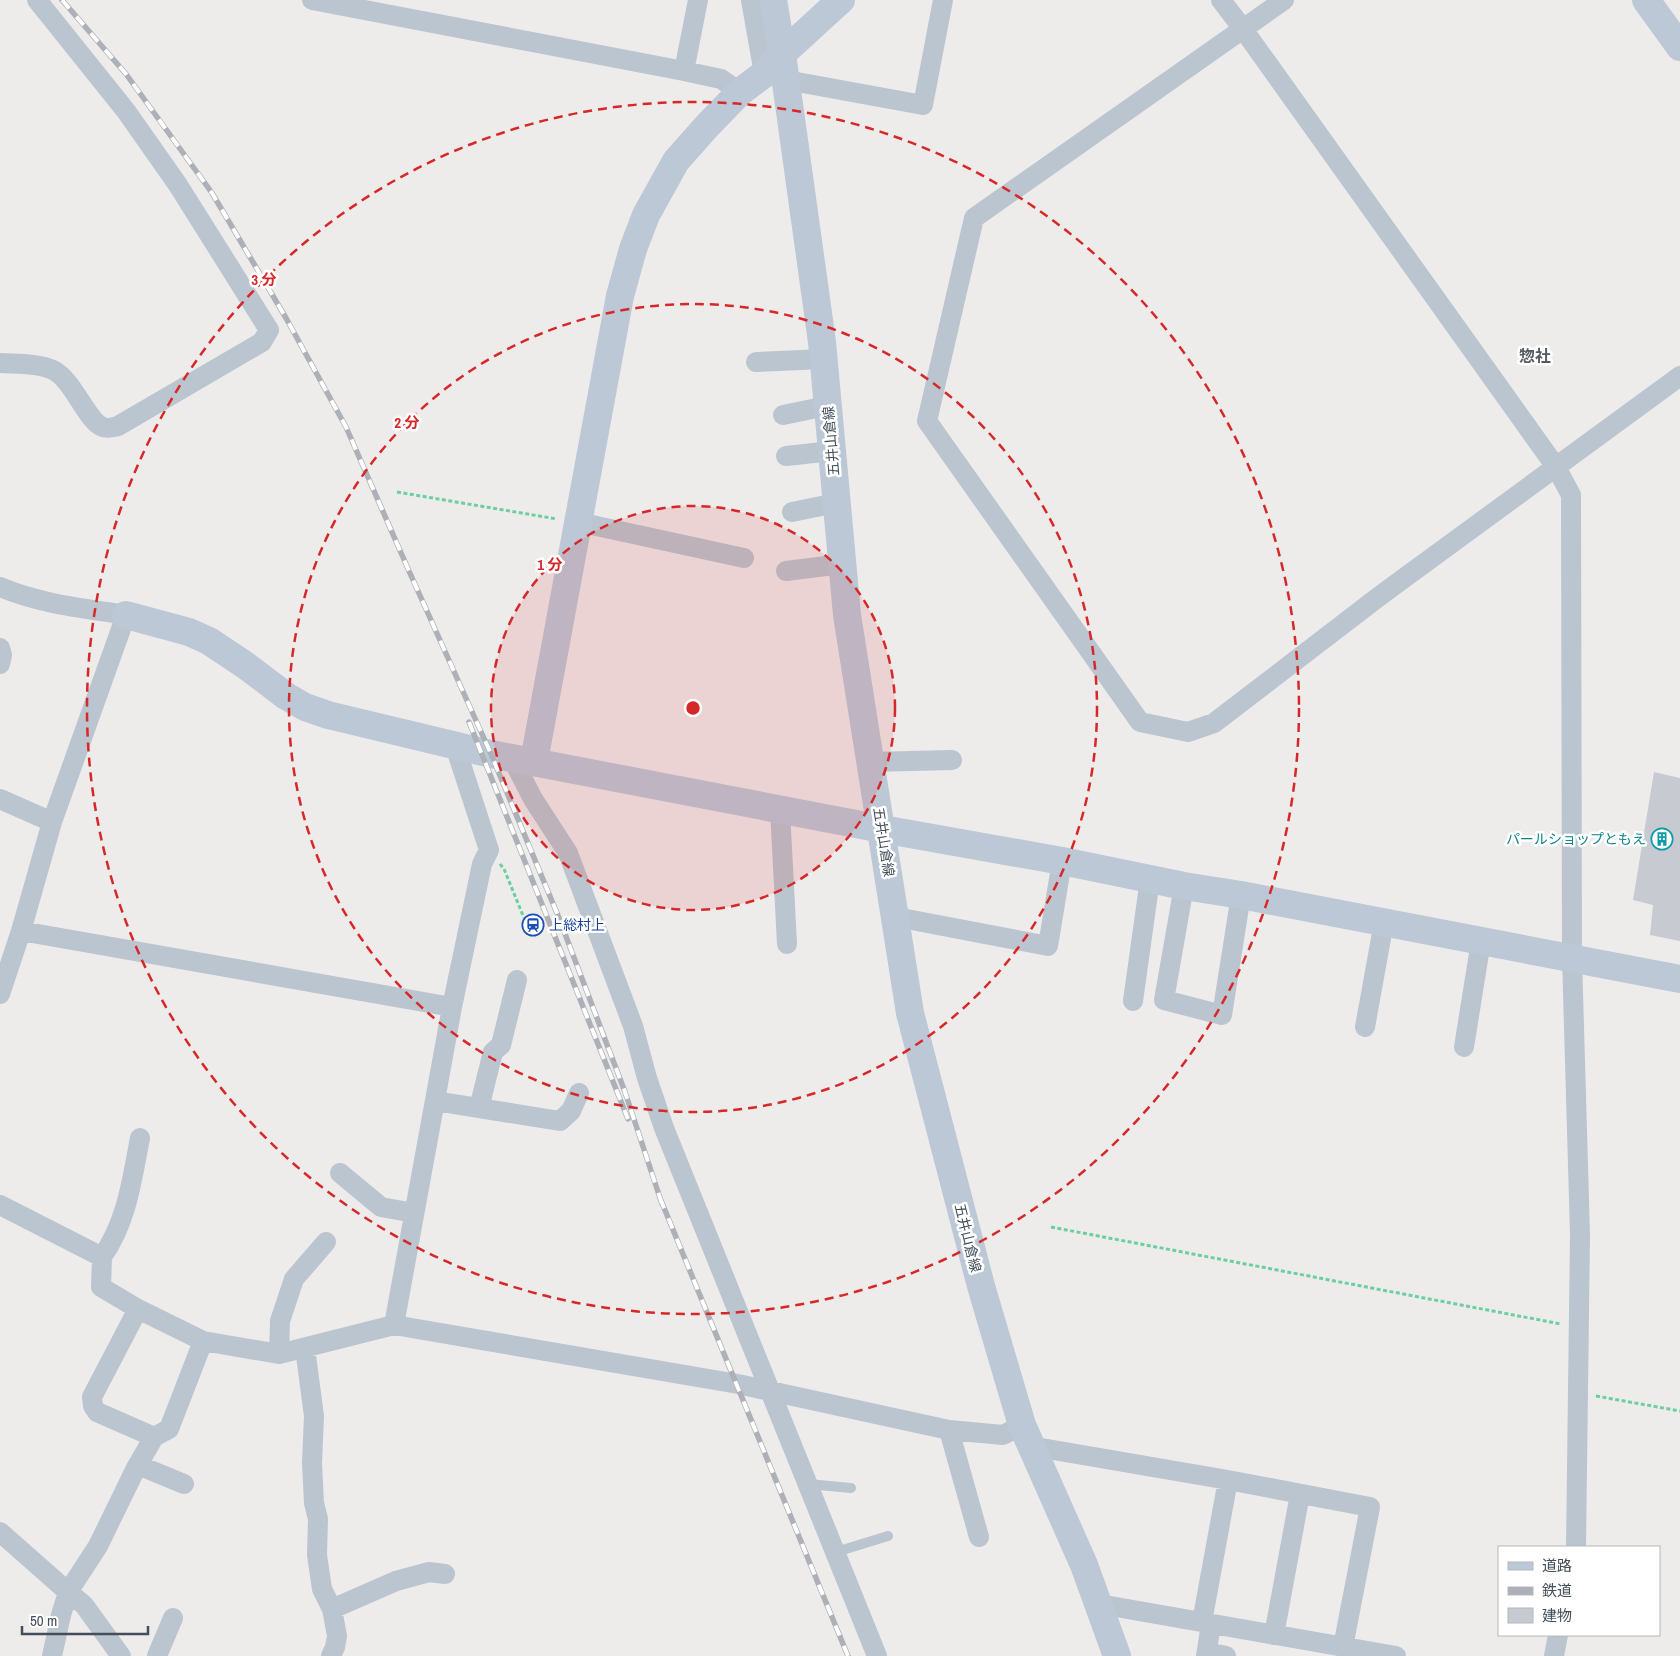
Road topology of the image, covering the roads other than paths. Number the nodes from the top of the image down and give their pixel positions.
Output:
1 (38, 0) edge
2 (312, 0) edge
3 (698, 0) edge
4 (751, 0) edge
5 (773, 0) edge
6 (841, 0) edge
7 (942, 0) edge
8 (1221, 0) edge
9 (1284, 0) edge
10 (1646, 0) edge
11 (1243, 29) junction
12 (1680, 47) edge
13 (777, 69) junction
14 (684, 71) junction
15 (740, 92) junction
16 (823, 359) junction
17 (756, 362) dead end
18 (0, 363) edge
19 (1680, 376) edge
20 (828, 406) junction
21 (782, 415) dead end
22 (832, 452) junction
23 (786, 456) dead end
24 (1556, 467) junction
25 (836, 503) junction
26 (792, 512) dead end
27 (578, 522) junction
28 (744, 558) dead end
29 (842, 564) junction
30 (786, 570) dead end
31 (0, 587) edge
32 (126, 615) junction
33 (0, 648) edge
34 (0, 664) edge
35 (455, 746) junction
36 (523, 760) junction
37 (952, 760) dead end
38 (871, 762) junction
39 (0, 799) edge
40 (780, 809) junction
41 (52, 822) junction
42 (882, 829) junction
43 (1062, 861) junction
44 (1150, 879) junction
45 (1184, 886) junction
46 (1242, 895) junction
47 (896, 917) junction
48 (1384, 922) junction
49 (21, 931) junction
50 (1481, 941) junction
51 (787, 944) dead end
52 (1572, 958) junction
53 (1680, 979) edge
54 (516, 980) dead end
55 (0, 994) edge
56 (1133, 1001) dead end
57 (452, 1007) junction
58 (1364, 1027) dead end
59 (1464, 1047) dead end
60 (579, 1093) dead end
61 (434, 1101) junction
62 (479, 1108) junction
63 (140, 1138) dead end
64 (340, 1172) dead end
65 (0, 1205) edge
66 (414, 1213) junction
67 (326, 1242) dead end
68 (102, 1257) junction
69 (138, 1309) junction
70 (394, 1326) junction
71 (203, 1341) junction
72 (306, 1348) junction
73 (279, 1354) junction
74 (769, 1390) junction
75 (949, 1430) junction
76 (1026, 1435) junction
77 (154, 1437) junction
78 (138, 1465) junction
79 (1228, 1480) junction
80 (184, 1484) dead end
81 (808, 1484) junction
82 (851, 1488) dead end
83 (1300, 1494) junction
84 (0, 1532) edge
85 (888, 1536) dead end
86 (978, 1537) dead end
87 (1576, 1546) edge
88 (836, 1552) junction
89 (445, 1574) dead end
90 (68, 1592) junction
91 (1098, 1604) junction
92 (332, 1609) junction
93 (173, 1618) dead end
94 (1207, 1623) junction
95 (1274, 1635) junction
96 (1558, 1636) edge
97 (1343, 1647) junction
98 (1213, 1655) edge
99 (52, 1656) edge
100 (121, 1656) edge
101 (157, 1656) edge
102 (331, 1656) edge
103 (877, 1656) edge
104 (1117, 1656) edge
105 (1396, 1656) edge
106 (1554, 1656) edge

1 - 18 street
2 - 14 street
3 - 14 street
4 - 13 street
5 - 13 street, 五井山倉線
6 - 13 street
7 - 13 street
8 - 11 street
9 - 11 street
10 - 12 street
11 - 24 street
11 - 24 street
13 - 15 street
13 - 16 street, 五井山倉線
14 - 15 street
15 - 27 street
16 - 17 street
16 - 20 street, 五井山倉線
19 - 24 street
20 - 21 street
20 - 22 street, 五井山倉線
22 - 23 street
22 - 25 street, 五井山倉線
24 - 52 street
25 - 26 street
25 - 29 street, 五井山倉線
27 - 28 street
27 - 36 street
29 - 30 street
29 - 38 street, 五井山倉線
31 - 32 street
32 - 35 street
32 - 41 street
33 - 34 street
35 - 36 street
35 - 57 street
36 - 40 street
36 - 74 street
37 - 38 street
38 - 42 street, 五井山倉線
39 - 41 street
40 - 42 street
40 - 51 street
41 - 49 street
42 - 43 street
42 - 47 street, 五井山倉線
43 - 44 street
43 - 47 street
44 - 45 street
44 - 56 street
45 - 46 street
45 - 46 street
46 - 48 street
47 - 76 street, 五井山倉線
48 - 50 street
48 - 58 street
49 - 55 street
49 - 57 street
50 - 52 street
50 - 59 street
52 - 53 street
52 - 87 street
54 - 62 street
57 - 61 street
60 - 62 street
61 - 62 street
61 - 66 street
63 - 68 street
64 - 66 street
65 - 68 street
66 - 70 street
67 - 73 street
68 - 69 street
69 - 71 street
69 - 77 street
70 - 72 street
70 - 74 street
71 - 73 street
71 - 77 street
72 - 73 street
72 - 92 street
74 - 75 street
74 - 81 street
75 - 76 street
75 - 86 street
76 - 79 street
76 - 91 street, 五井山倉線
77 - 78 street
78 - 80 street
78 - 90 street
79 - 83 street
79 - 94 street
81 - 82 lane
81 - 88 street
83 - 95 street
83 - 97 street
84 - 90 street
85 - 88 lane
88 - 103 street
89 - 92 street
90 - 99 street
90 - 100 street
91 - 94 street
91 - 104 street, 五井山倉線
92 - 102 street
93 - 101 street
94 - 95 street
94 - 98 street
95 - 97 street
96 - 106 street
97 - 105 street

